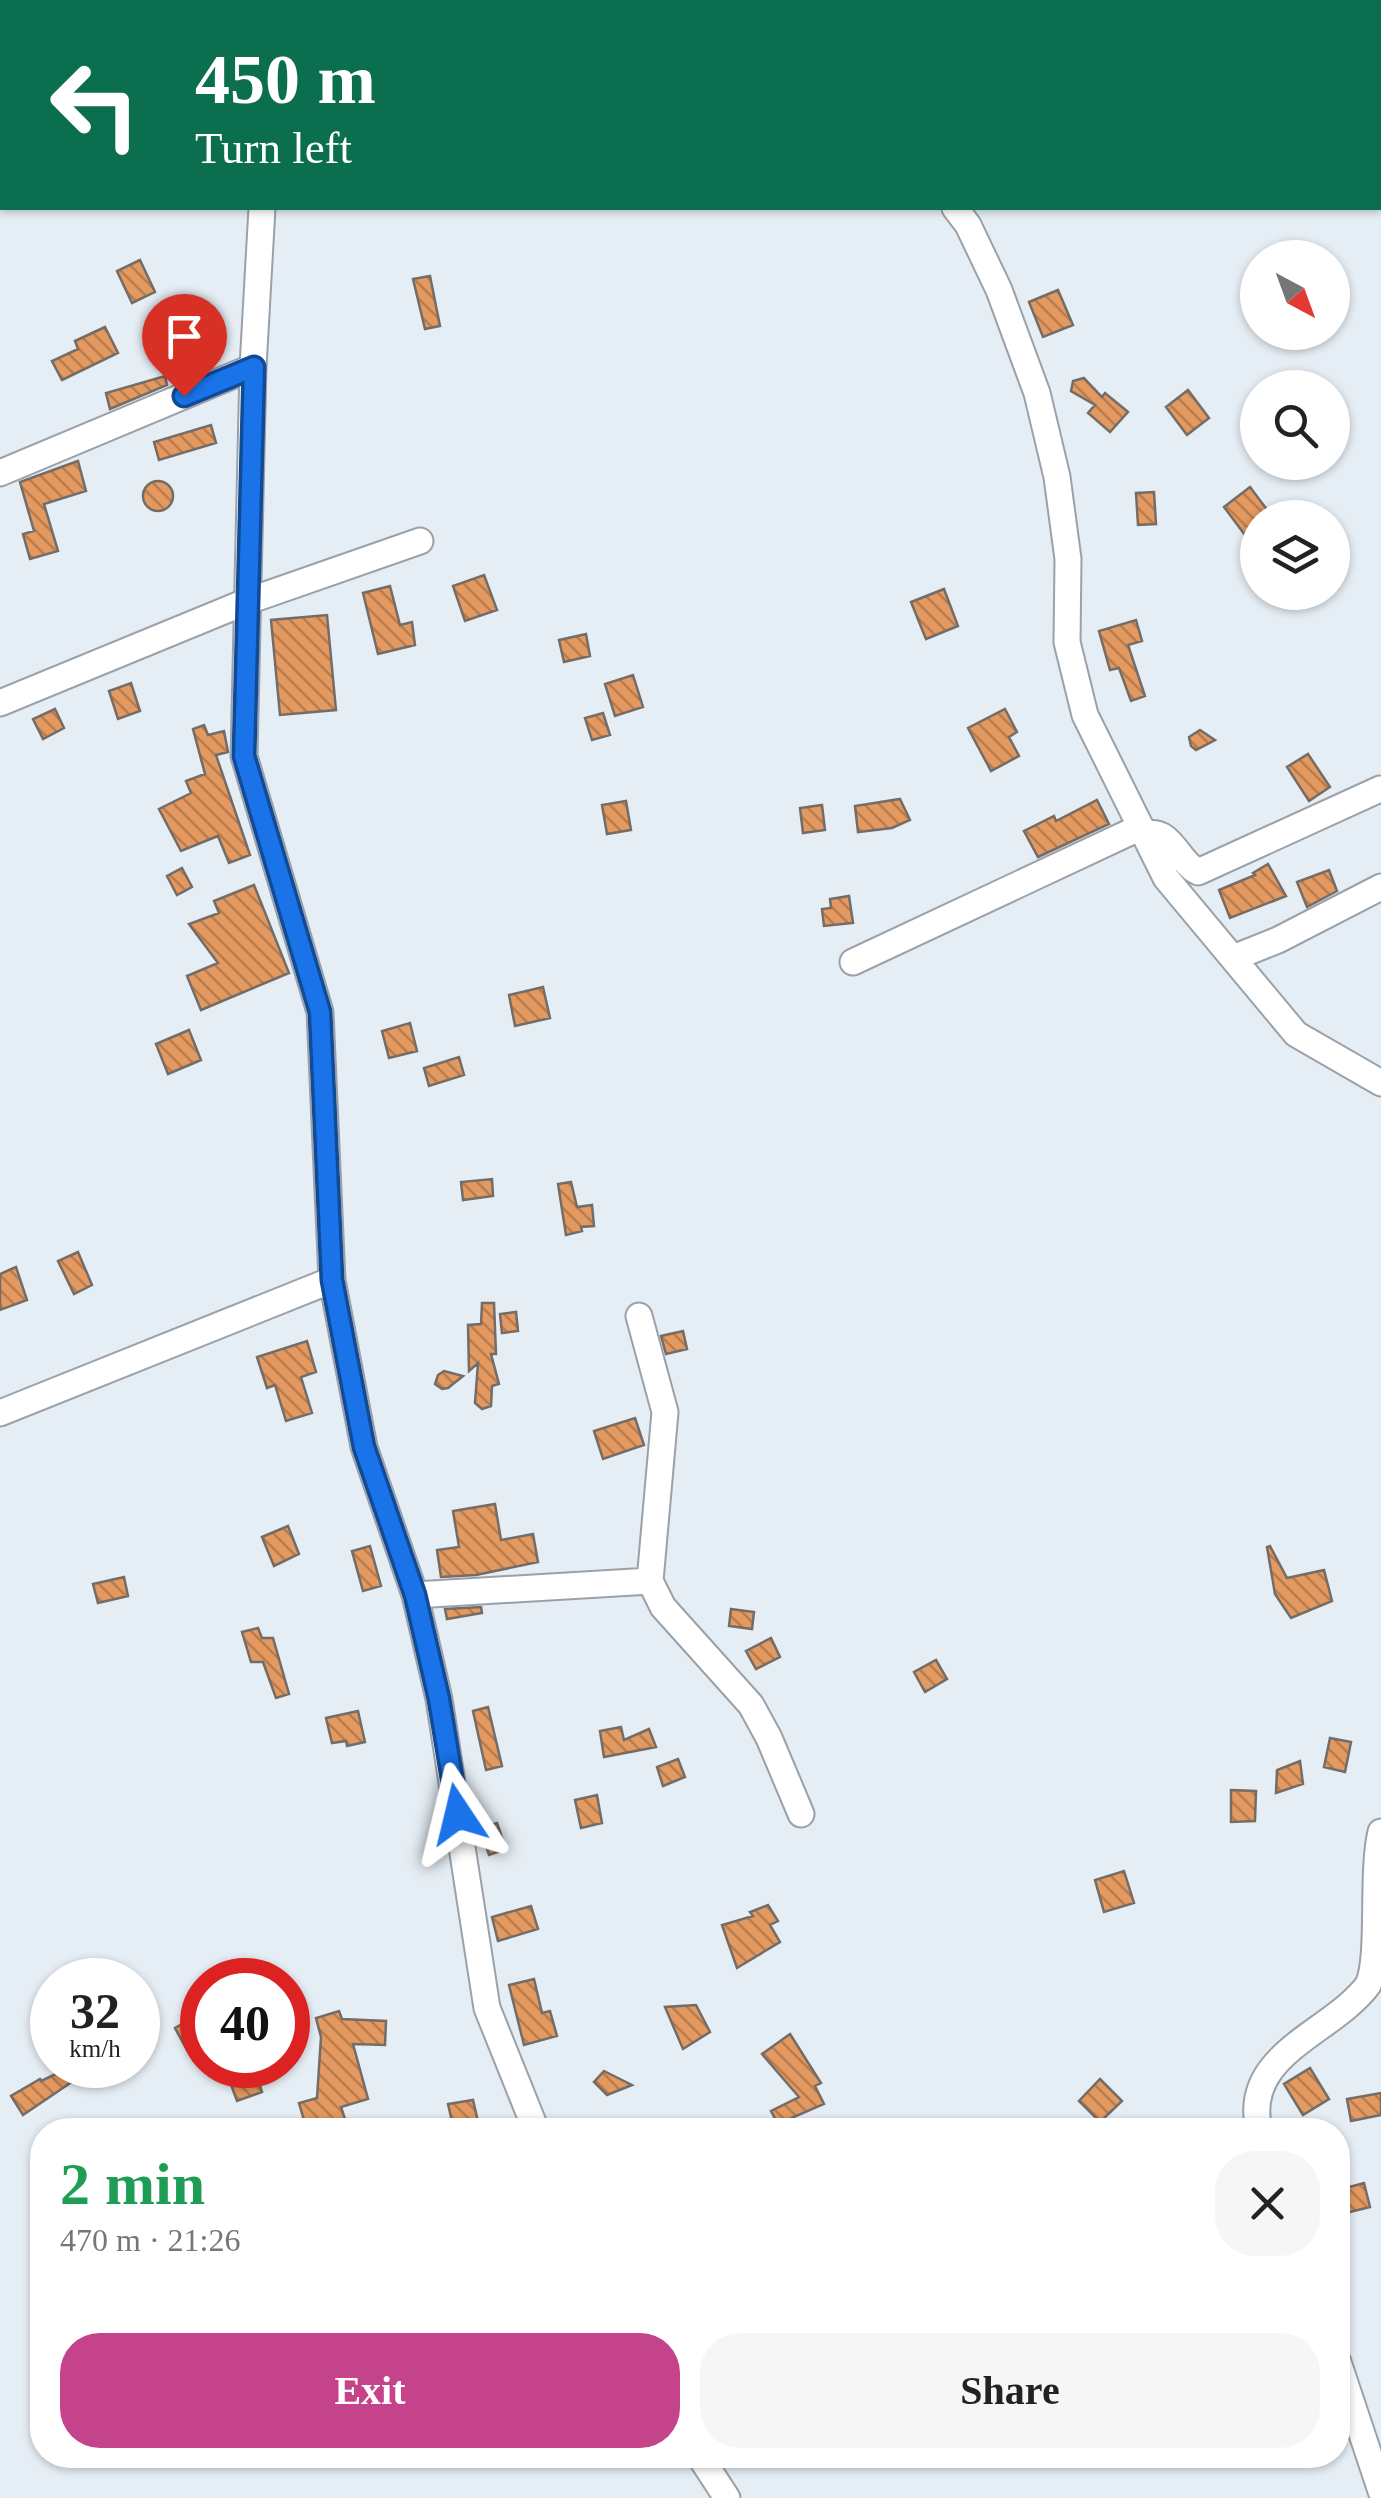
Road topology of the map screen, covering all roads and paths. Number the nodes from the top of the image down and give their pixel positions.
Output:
1 (262, 210) edge
2 (957, 210) edge
3 (254, 367) junction
4 (0, 473) edge
5 (420, 541) dead end
6 (248, 601) junction
7 (0, 703) edge
8 (1380, 789) edge
9 (1143, 830) junction
10 (1381, 887) edge
11 (1233, 958) junction
12 (853, 962) dead end
13 (1381, 1084) edge
14 (332, 1280) junction
15 (639, 1316) dead end
16 (0, 1413) edge
17 (650, 1580) junction
18 (415, 1595) junction
19 (801, 1814) dead end
20 (1381, 1832) edge
21 (531, 2118) edge
22 (1258, 2118) edge
23 (1350, 2398) edge
24 (707, 2468) edge
25 (1381, 2491) edge
26 (727, 2498) edge

1 - 3 street
2 - 9 street
3 - 4 street
3 - 6 street
5 - 6 street
6 - 7 street
6 - 14 street
8 - 9 street
9 - 11 street
9 - 12 street
10 - 11 street
11 - 13 street
14 - 16 street
14 - 18 street
15 - 17 street
17 - 18 street
17 - 19 street
18 - 21 street
20 - 22 street
23 - 25 street
24 - 26 street

